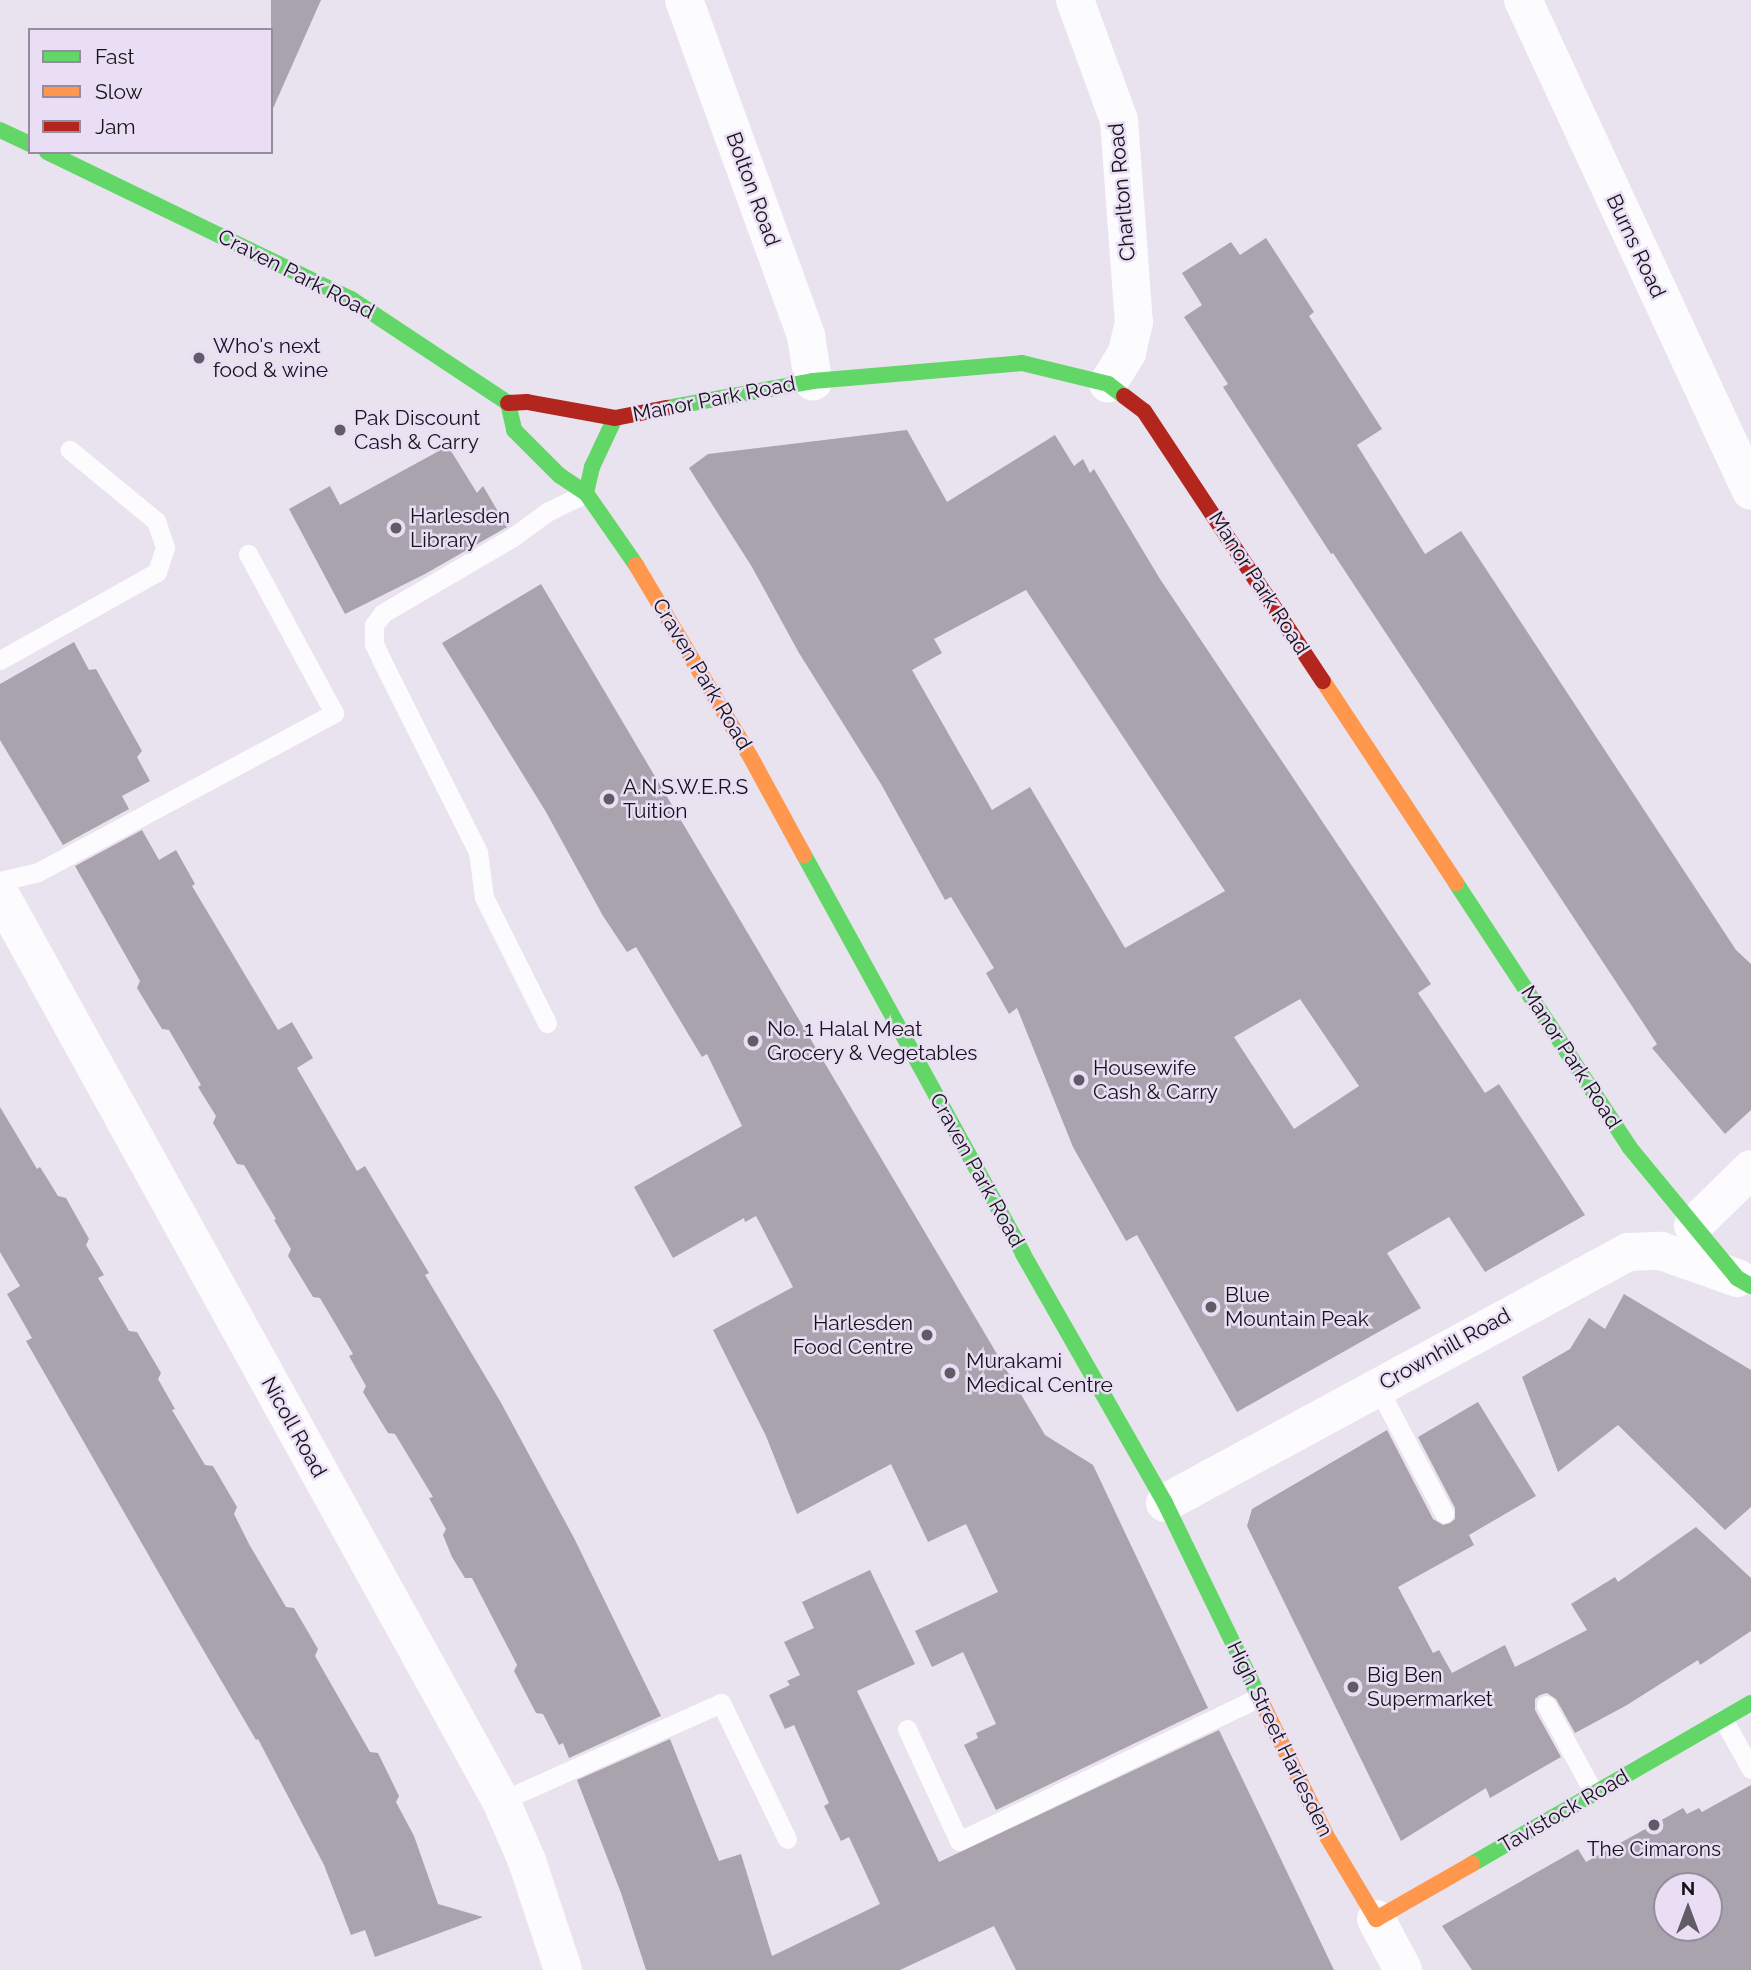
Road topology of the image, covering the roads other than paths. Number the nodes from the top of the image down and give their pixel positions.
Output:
1 (684, 0) edge
2 (1075, 0) edge
3 (1523, 0) edge
4 (0, 130) edge
5 (28, 143) edge
6 (51, 154) edge
7 (813, 381) junction
8 (1108, 384) junction
9 (508, 403) junction
10 (615, 418) junction
11 (70, 450) dead end
12 (1751, 491) edge
13 (586, 493) junction
14 (248, 554) dead end
15 (0, 660) edge
16 (0, 881) edge
17 (0, 894) edge
18 (547, 1023) dead end
19 (1751, 1168) edge
20 (1693, 1226) junction
21 (1744, 1282) edge
22 (1377, 1387) junction
23 (1165, 1503) junction
24 (1444, 1513) dead end
25 (1259, 1698) junction
26 (1751, 1703) edge
27 (1546, 1705) dead end
28 (1723, 1719) junction
29 (907, 1729) dead end
30 (1751, 1769) edge
31 (1594, 1793) junction
32 (500, 1801) junction
33 (787, 1839) dead end
34 (1376, 1919) junction
35 (563, 1970) edge
36 (1403, 1970) edge

1 - 7 street, Bolton Road
2 - 8 street, Charlton Road
3 - 12 street, Burns Road
4 - 5 main road
6 - 9 main road, Craven Park Road
7 - 8 main road, Manor Park Road
7 - 10 main road, Manor Park Road
8 - 20 main road, Manor Park Road
9 - 10 main road, Manor Park Road
9 - 13 main road, Craven Park Road
10 - 13 main road
11 - 15 lane
13 - 18 lane
13 - 23 main road, Craven Park Road
14 - 16 lane
17 - 32 street, Nicoll Road
19 - 20 street
20 - 21 main road, Manor Park Road
21 - 22 street, Crownhill Road
22 - 23 street, Crownhill Road
22 - 24 lane
23 - 25 main road, High Street Harlesden
25 - 29 lane
25 - 34 main road, High Street Harlesden
26 - 28 main road, Tavistock Road
27 - 31 lane
28 - 30 lane
28 - 31 main road, Tavistock Road
31 - 34 main road, Tavistock Road
32 - 33 lane
32 - 35 street, Nicoll Road
34 - 36 street, High Street Harlesden

